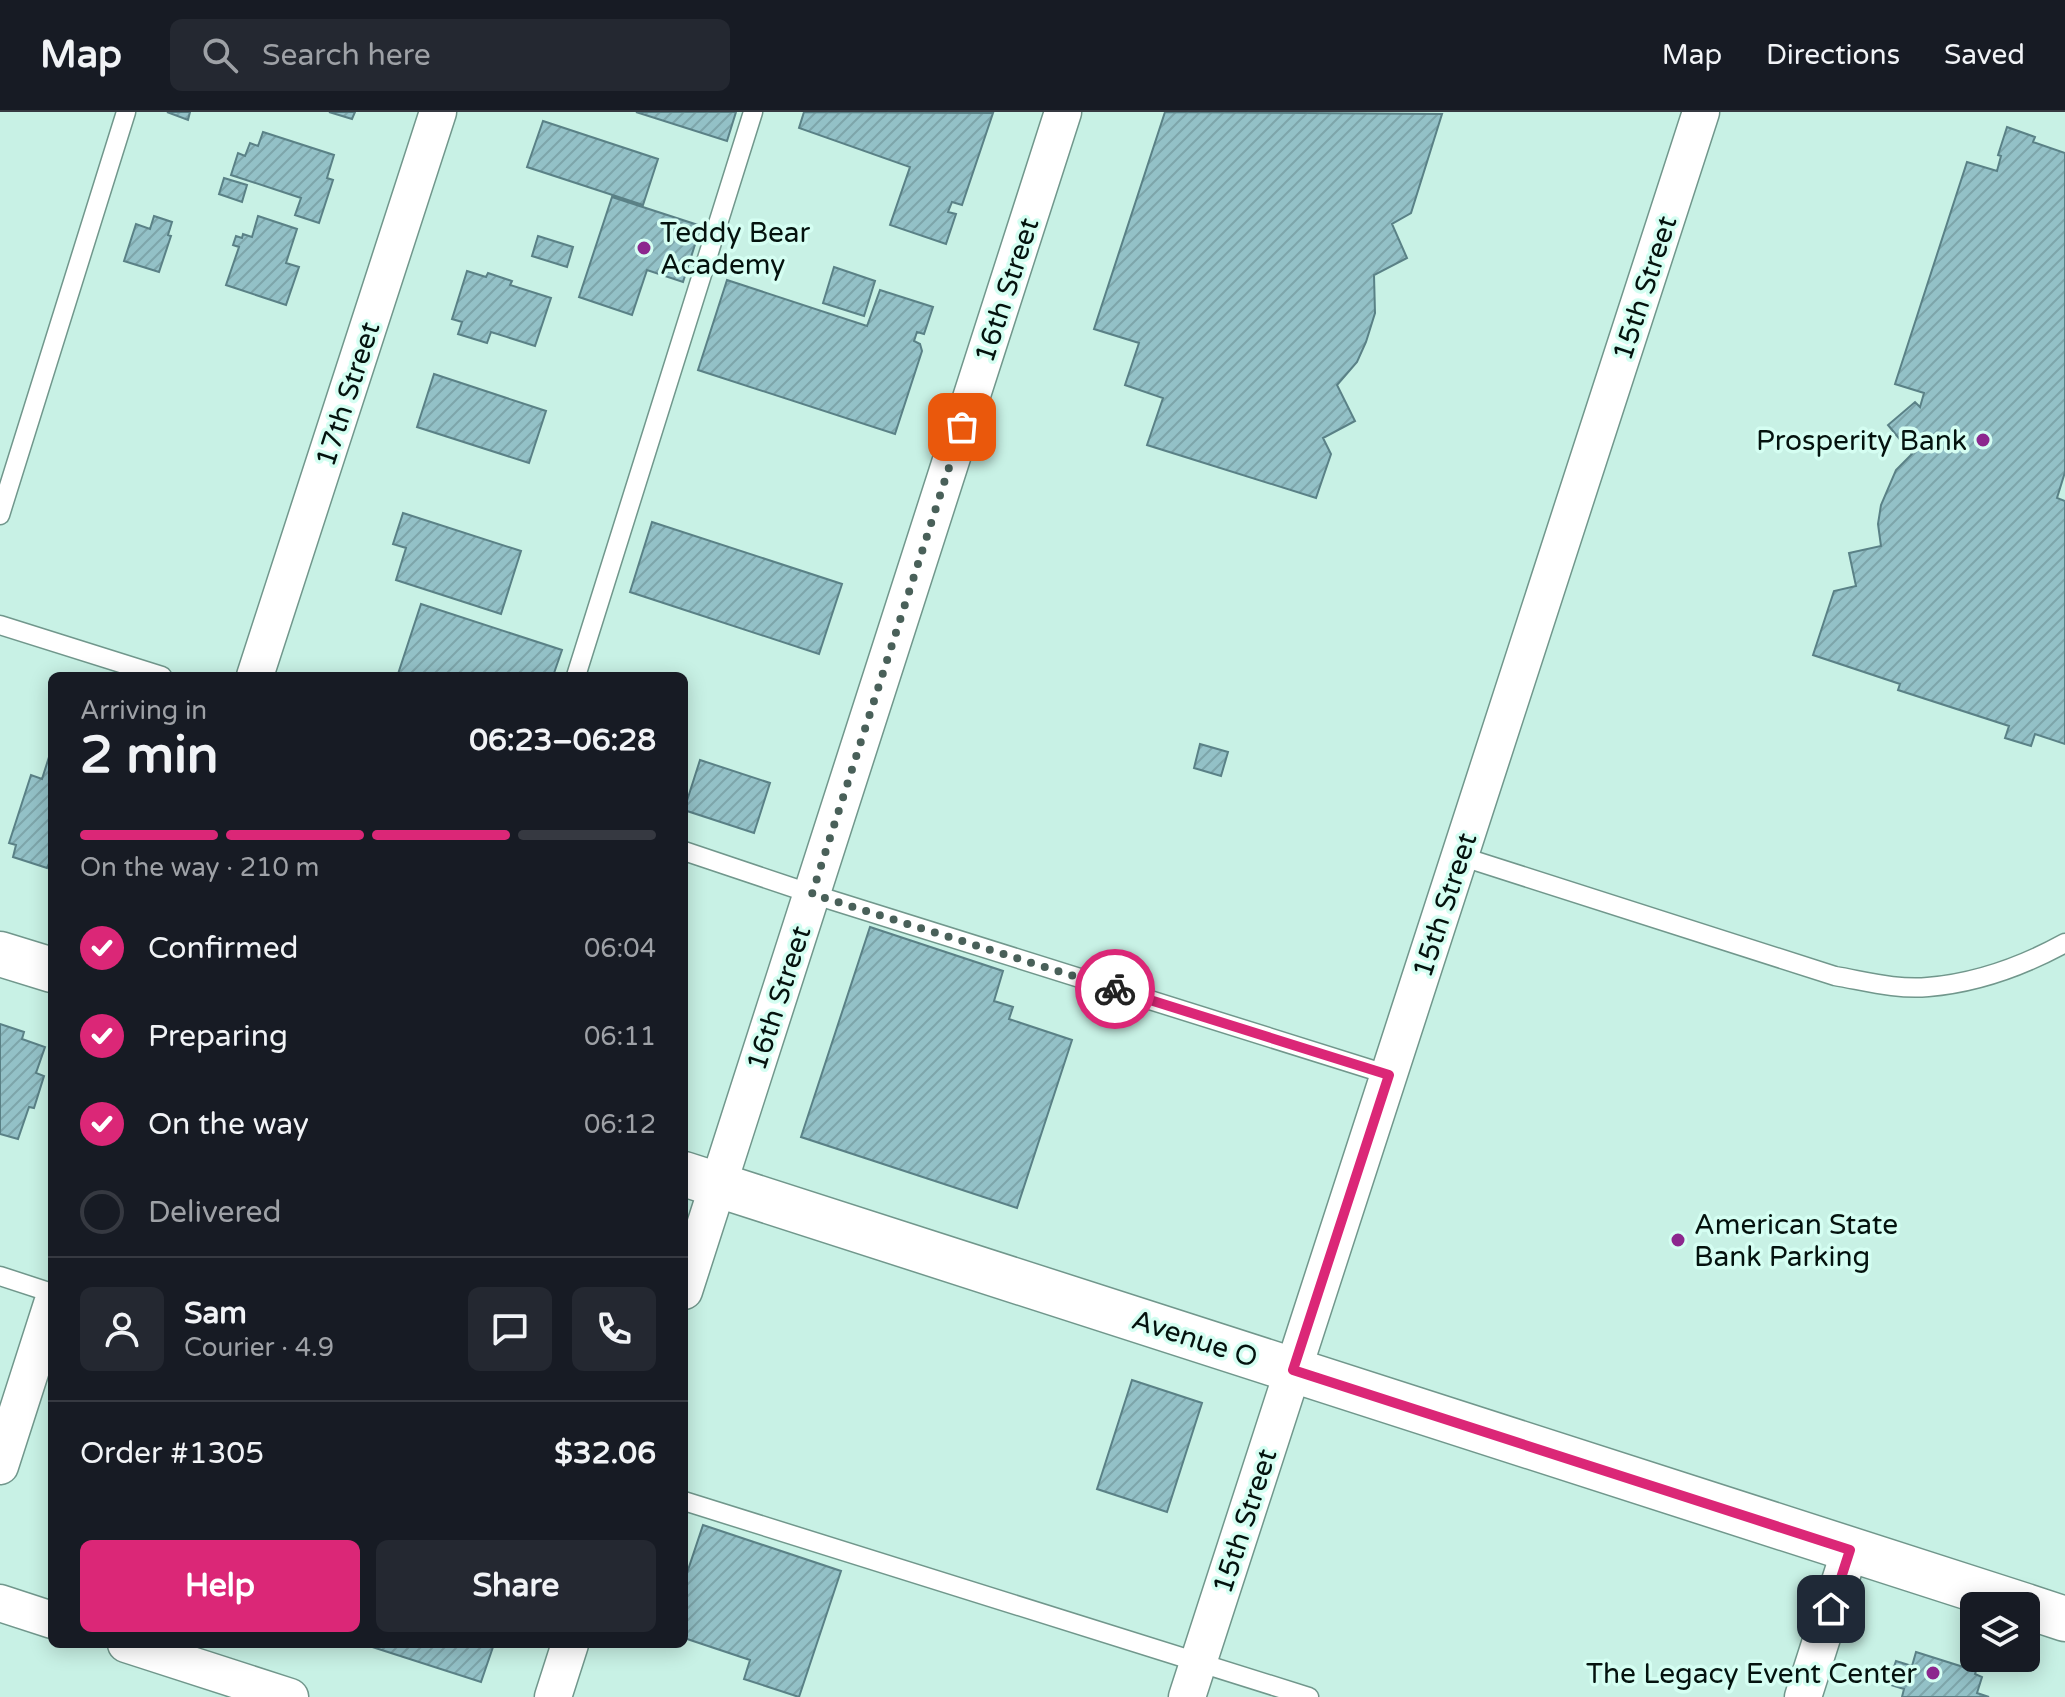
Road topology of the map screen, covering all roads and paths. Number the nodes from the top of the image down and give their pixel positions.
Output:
1 (126, 112) edge
2 (438, 112) edge
3 (753, 112) edge
4 (1063, 112) edge
5 (1701, 112) edge
6 (0, 515) edge
7 (0, 625) edge
8 (149, 672) edge
9 (256, 672) edge
10 (577, 672) edge
11 (688, 852) edge
12 (1460, 856) junction
13 (812, 894) junction
14 (2065, 943) edge
15 (0, 954) edge
16 (48, 969) edge
17 (1389, 1075) junction
18 (701, 1179) edge
19 (688, 1265) edge
20 (0, 1276) edge
21 (48, 1292) edge
22 (48, 1316) edge
23 (1293, 1370) junction
24 (0, 1466) edge
25 (688, 1502) edge
26 (1850, 1550) junction
27 (1982, 1592) edge
28 (0, 1603) edge
29 (2040, 1611) edge
30 (48, 1619) edge
31 (2065, 1619) edge
32 (138, 1648) edge
33 (569, 1648) edge
34 (1198, 1662) junction
35 (290, 1697) edge
36 (553, 1697) edge
37 (1187, 1697) edge
38 (1309, 1697) edge
39 (1803, 1697) edge

1 - 6 lane
2 - 9 street, 17th Street
3 - 10 lane
4 - 13 street, 16th Street
5 - 12 street, 15th Street
7 - 8 lane
11 - 13 lane
12 - 14 lane
12 - 17 street, 15th Street
13 - 17 lane
13 - 18 street, 16th Street
15 - 16 street
17 - 23 street, 15th Street
18 - 19 street, 16th Street
18 - 23 street, Avenue O
20 - 21 lane
22 - 24 street
23 - 26 street, Avenue O
23 - 34 street, 15th Street
25 - 34 lane
26 - 27 street, Avenue O
26 - 39 street
28 - 30 street
29 - 31 street, Avenue O
32 - 35 street
33 - 36 street
34 - 37 street, 15th Street
34 - 38 lane

